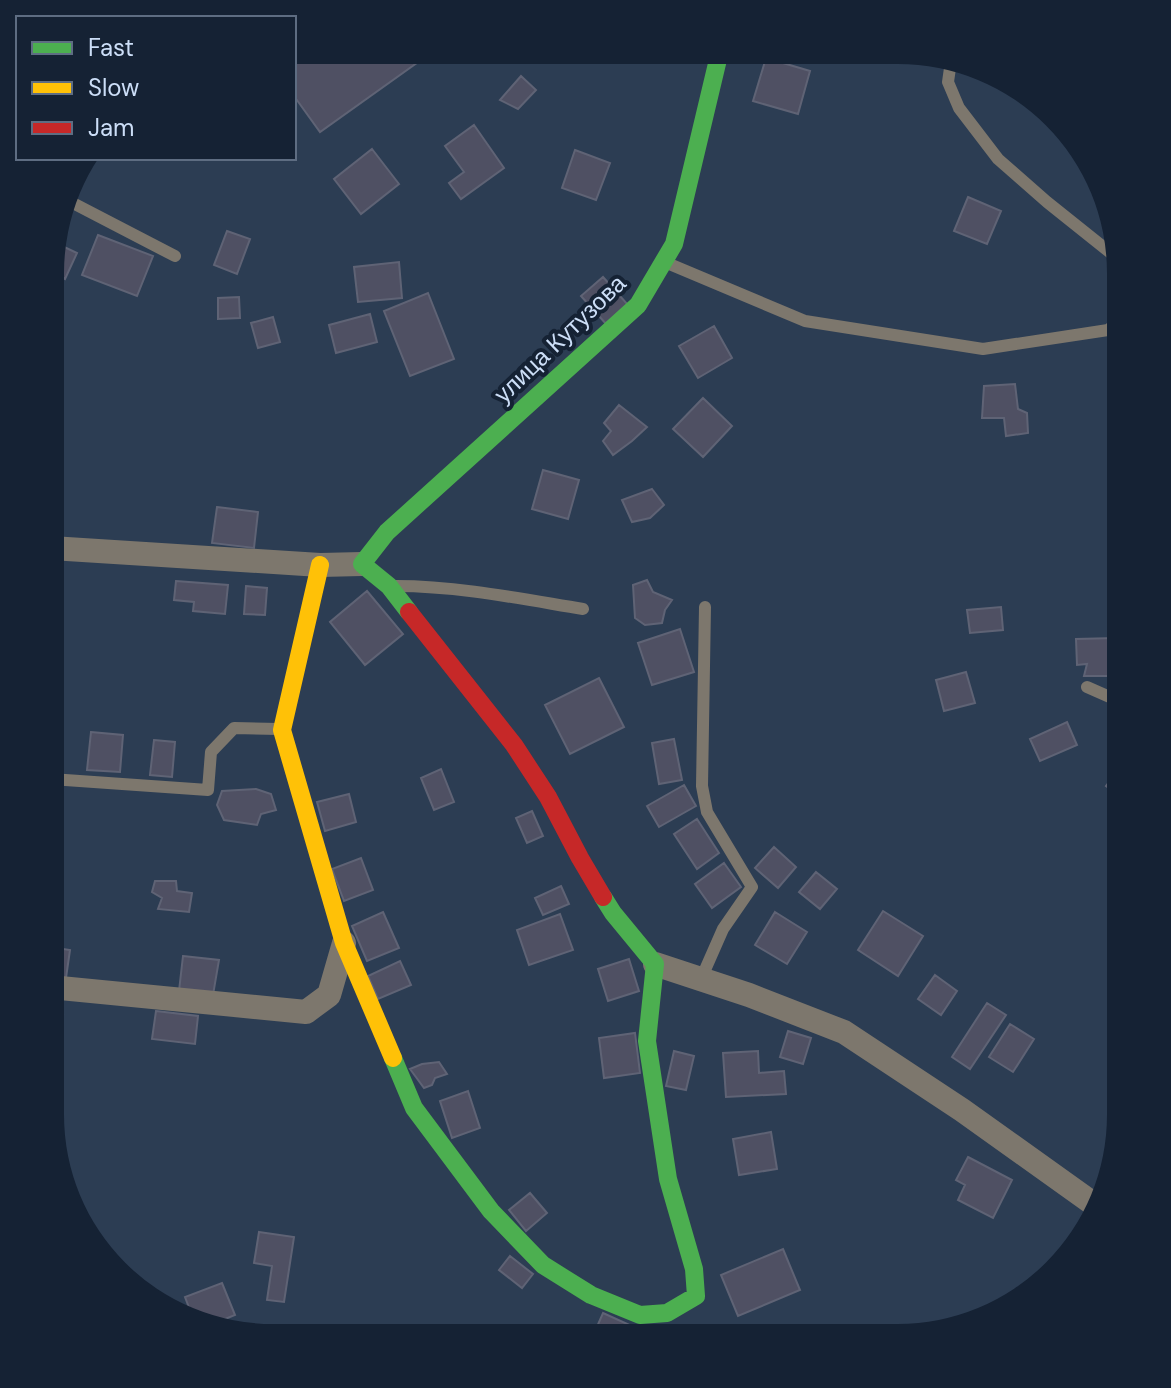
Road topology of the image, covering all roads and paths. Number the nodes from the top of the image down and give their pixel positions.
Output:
1 (717, 64) edge
2 (950, 71) edge
3 (76, 204) edge
4 (1105, 249) edge
5 (175, 256) dead end
6 (663, 262) junction
7 (1107, 330) edge
8 (64, 549) edge
9 (362, 564) junction
10 (320, 565) junction
11 (389, 586) junction
12 (705, 607) dead end
13 (583, 609) dead end
14 (1087, 687) dead end
15 (1107, 696) edge
16 (282, 730) junction
17 (64, 780) edge
18 (344, 943) junction
19 (655, 964) junction
20 (701, 979) junction
21 (64, 988) edge
22 (1088, 1200) edge

1 - 6 street, улица Кутузова
2 - 4 lane
3 - 5 lane
6 - 7 lane
6 - 9 street, улица Кутузова
8 - 10 street
9 - 10 street
9 - 11 street
10 - 16 street
11 - 13 lane
11 - 19 street
12 - 20 lane
14 - 15 lane
16 - 17 lane
16 - 18 street
18 - 19 street
18 - 21 street
19 - 20 street
20 - 22 street

